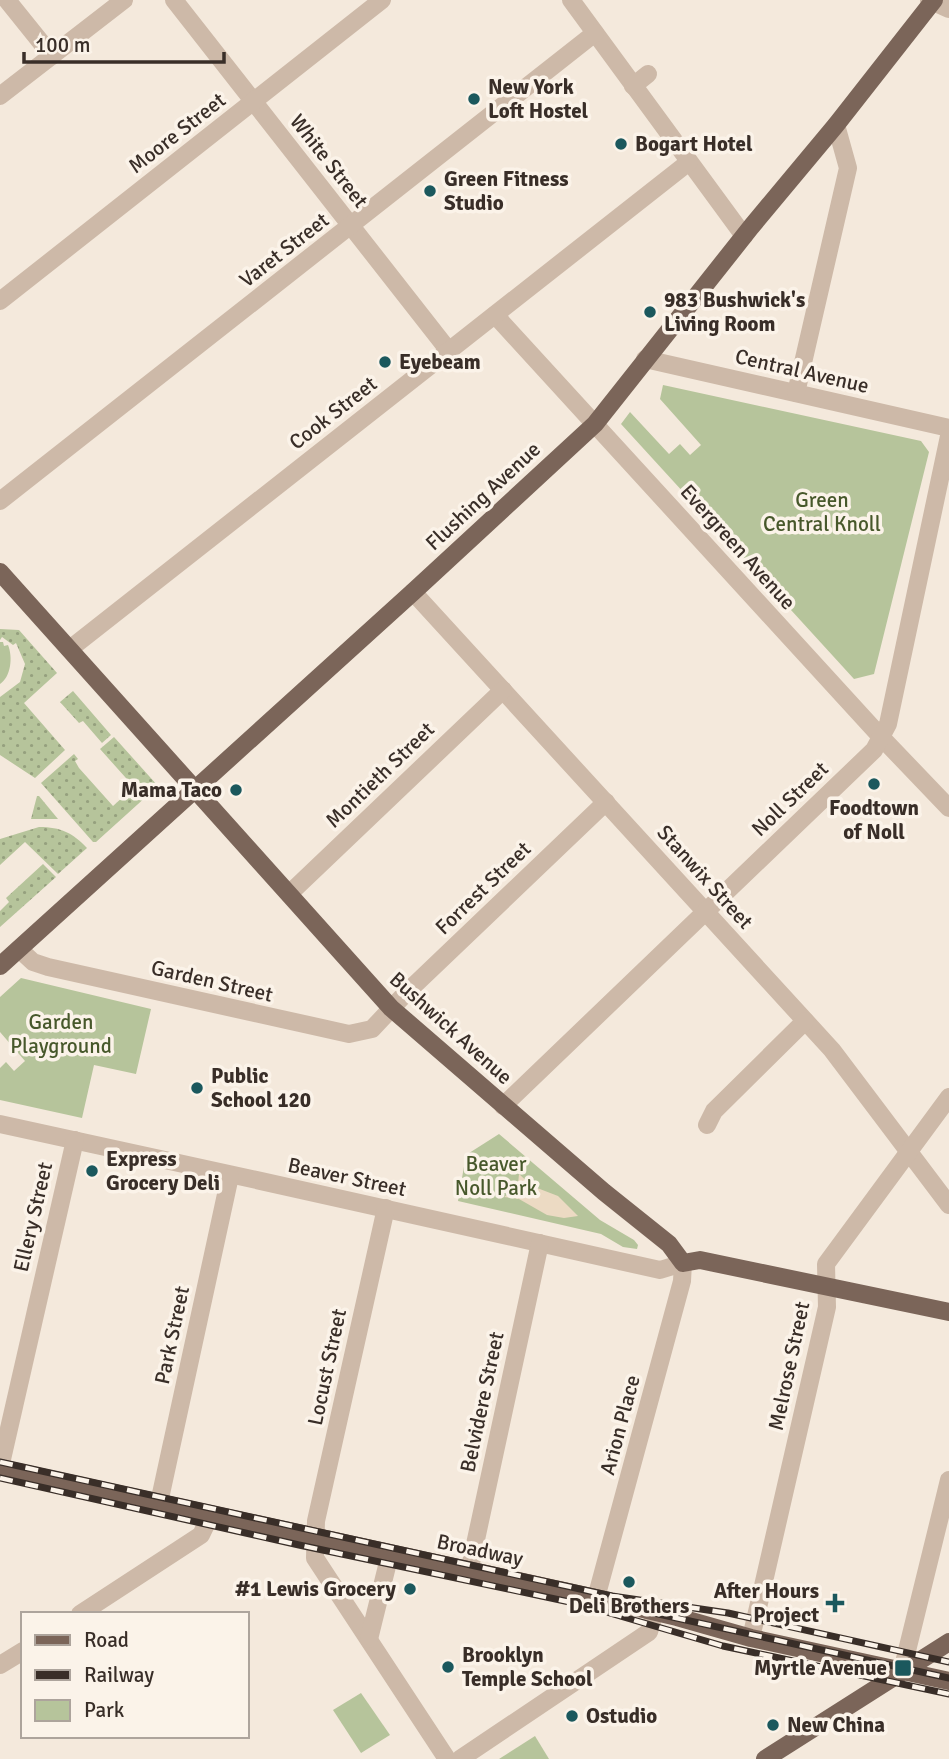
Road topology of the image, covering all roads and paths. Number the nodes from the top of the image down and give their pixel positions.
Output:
1 (7, 0) edge
2 (124, 0) edge
3 (174, 0) edge
4 (382, 0) edge
5 (571, 0) edge
6 (936, 3) edge
7 (595, 33) junction
8 (52, 56) junction
9 (648, 74) dead end
10 (633, 86) junction
11 (0, 96) edge
12 (253, 101) junction
13 (836, 125) junction
14 (689, 162) junction
15 (351, 226) junction
16 (744, 236) junction
17 (0, 301) edge
18 (495, 315) junction
19 (449, 351) junction
20 (645, 359) junction
21 (796, 393) junction
22 (595, 424) junction
23 (949, 428) edge
24 (949, 436) edge
25 (0, 501) edge
26 (0, 572) edge
27 (413, 592) junction
28 (71, 648) junction
29 (503, 690) junction
30 (881, 737) junction
31 (195, 788) junction
32 (606, 802) junction
33 (949, 808) edge
34 (289, 894) junction
35 (706, 911) junction
36 (19, 949) junction
37 (0, 966) edge
38 (391, 1008) junction
39 (806, 1021) junction
40 (949, 1097) edge
41 (503, 1106) junction
42 (0, 1125) edge
43 (707, 1125) dead end
44 (75, 1140) junction
45 (908, 1152) junction
46 (230, 1176) junction
47 (949, 1205) edge
48 (386, 1208) junction
49 (540, 1242) junction
50 (683, 1263) junction
51 (826, 1286) junction
52 (949, 1312) edge
53 (0, 1468) edge
54 (949, 1480) edge
55 (159, 1503) junction
56 (211, 1514) junction
57 (316, 1536) junction
58 (390, 1554) junction
59 (469, 1572) junction
60 (596, 1598) junction
61 (83, 1612) edge
62 (655, 1612) junction
63 (751, 1638) junction
64 (369, 1639) junction
65 (949, 1642) edge
66 (21, 1652) edge
67 (0, 1665) edge
68 (902, 1671) junction
69 (949, 1681) edge
70 (447, 1759) edge
71 (460, 1759) edge
72 (765, 1759) edge

1 - 8 street
2 - 8 street
3 - 12 street, White Street
4 - 12 street, Moore Street
5 - 7 street
6 - 13 main road, Flushing Avenue
7 - 10 street
7 - 15 street, Varet Street
8 - 11 street
9 - 10 street
10 - 14 street
12 - 15 street, White Street
12 - 17 street, Moore Street
13 - 16 main road, Flushing Avenue
13 - 21 street
14 - 16 street
14 - 18 street, Cook Street
15 - 19 street, White Street
15 - 25 street, Varet Street
16 - 20 main road, Flushing Avenue
18 - 19 street, Cook Street
18 - 22 street, Evergreen Avenue
19 - 28 street, Cook Street
20 - 21 street, Central Avenue
20 - 22 main road, Flushing Avenue
21 - 23 street, Central Avenue
22 - 27 main road, Flushing Avenue
22 - 30 street, Evergreen Avenue
24 - 30 street, Noll Street
26 - 28 main road, Bushwick Avenue
27 - 29 street, Stanwix Street
27 - 31 main road, Flushing Avenue
28 - 31 main road, Bushwick Avenue
29 - 32 street, Stanwix Street
29 - 34 street, Montieth Street
30 - 33 street, Evergreen Avenue
30 - 35 street, Noll Street
31 - 34 main road, Bushwick Avenue
31 - 36 main road, Flushing Avenue
32 - 35 street, Stanwix Street
32 - 38 street, Forrest Street
34 - 38 main road, Bushwick Avenue
35 - 39 street, Stanwix Street
35 - 41 street, Noll Street
36 - 37 main road, Flushing Avenue
36 - 38 street, Garden Street
38 - 41 main road, Bushwick Avenue
39 - 43 street
39 - 45 street, Stanwix Street
40 - 45 street, Melrose Street
41 - 50 main road, Bushwick Avenue
42 - 44 street, Beaver Street
44 - 46 street, Beaver Street
44 - 53 street, Ellery Street
45 - 47 street, Stanwix Street
45 - 51 street, Melrose Street
46 - 48 street, Beaver Street
46 - 55 street, Park Street
48 - 49 street, Beaver Street
48 - 57 street, Locust Street
49 - 50 street, Beaver Street
49 - 59 street, Belvidere Street
50 - 51 main road
50 - 60 street, Arion Place
51 - 52 main road
51 - 63 street, Melrose Street
53 - 55 main road, Broadway
54 - 68 street
55 - 56 main road, Broadway
56 - 57 main road, Broadway
56 - 61 street
57 - 58 main road, Broadway
57 - 64 street, Locust Street
58 - 59 main road, Broadway
58 - 64 street
59 - 60 main road, Broadway
60 - 62 main road, Broadway
62 - 63 main road, Broadway
62 - 71 street
63 - 68 main road, Broadway
64 - 70 street, Locust Street
65 - 68 main road
66 - 67 street
68 - 69 main road, Broadway
68 - 72 main road

